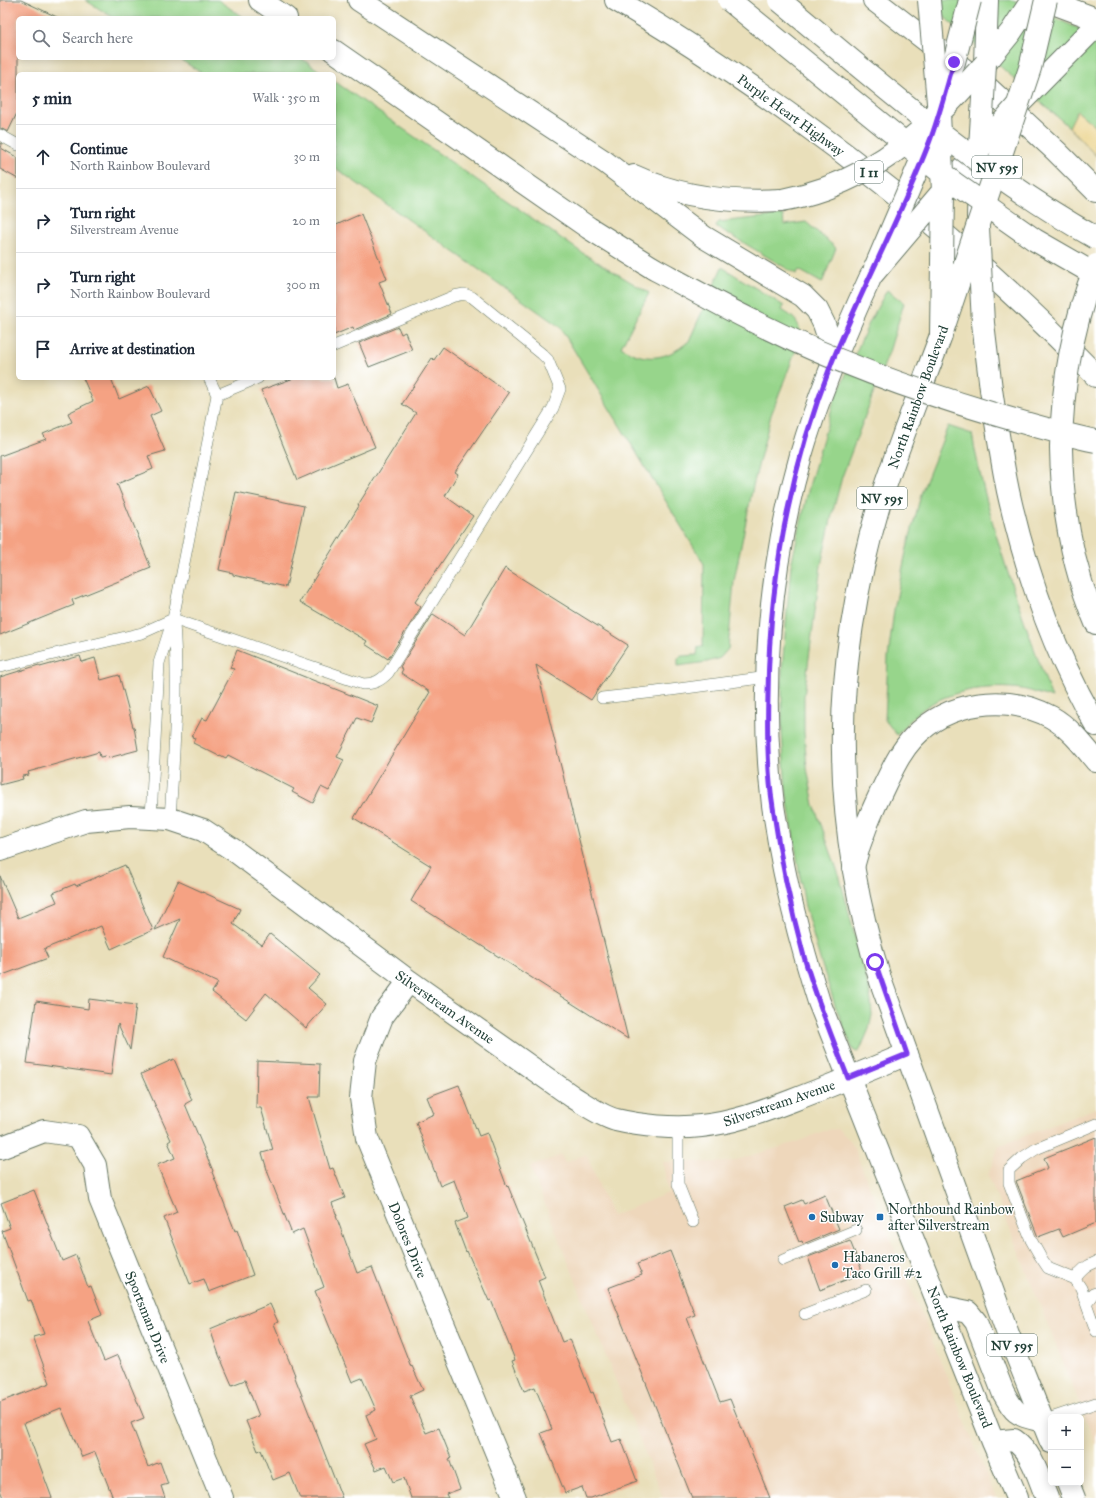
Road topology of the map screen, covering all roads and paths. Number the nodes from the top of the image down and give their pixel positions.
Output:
1 (260, 0) edge
2 (359, 0) edge
3 (616, 0) edge
4 (730, 0) edge
5 (779, 0) edge
6 (874, 0) edge
7 (929, 0) edge
8 (970, 0) edge
9 (987, 0) edge
10 (1032, 0) edge
11 (1046, 0) edge
12 (283, 16) edge
13 (1096, 19) edge
14 (1096, 26) edge
15 (336, 52) edge
16 (985, 64) junction
17 (1016, 107) junction
18 (939, 114) junction
19 (0, 135) edge
20 (16, 144) edge
21 (980, 148) junction
22 (605, 162) junction
23 (943, 191) junction
24 (1096, 191) edge
25 (978, 227) junction
26 (1096, 238) edge
27 (1096, 265) edge
28 (1096, 275) edge
29 (871, 276) junction
30 (941, 335) junction
31 (336, 345) edge
32 (832, 363) junction
33 (1096, 376) edge
34 (210, 380) edge
35 (253, 380) edge
36 (217, 395) junction
37 (1096, 441) edge
38 (173, 619) junction
39 (1096, 622) edge
40 (0, 667) edge
41 (768, 677) junction
42 (602, 698) dead end
43 (1096, 725) edge
44 (1096, 761) edge
45 (160, 818) junction
46 (0, 850) edge
47 (853, 867) junction
48 (409, 981) junction
49 (907, 1054) junction
50 (848, 1078) junction
51 (1096, 1124) edge
52 (678, 1126) junction
53 (0, 1148) edge
54 (693, 1222) dead end
55 (856, 1230) dead end
56 (783, 1260) dead end
57 (1096, 1262) edge
58 (1075, 1279) junction
59 (866, 1290) dead end
60 (1096, 1293) edge
61 (1086, 1303) junction
62 (939, 1306) junction
63 (805, 1314) dead end
64 (1096, 1331) edge
65 (1096, 1403) edge
66 (1064, 1414) edge
67 (1048, 1417) edge
68 (1048, 1419) edge
69 (993, 1442) junction
70 (1069, 1486) edge
71 (222, 1498) edge
72 (514, 1498) edge
73 (1017, 1498) edge
74 (1047, 1498) edge
75 (1074, 1498) edge

1 - 12 main road
2 - 22 main road
3 - 33 main road, Purple Heart Highway / I 11
4 - 28 main road, bridge
5 - 26 main road, bridge
6 - 24 main road
7 - 18 main road, bridge
8 - 18 main road, North Rainbow Boulevard, bridge
9 - 16 main road
10 - 16 main road
11 - 13 main road
11 - 17 main road, North Rainbow Boulevard / NV 595, bridge
14 - 17 main road
15 - 37 main road, bridge
16 - 18 main road, bridge
16 - 21 main road, bridge
17 - 21 main road, bridge
17 - 25 main road, North Rainbow Boulevard / NV 595, bridge
18 - 22 main road, bridge
18 - 23 main road, bridge
18 - 29 main road, North Rainbow Boulevard, bridge
19 - 20 lane
21 - 23 main road, bridge
21 - 25 main road, bridge
22 - 32 main road
23 - 29 main road, bridge
23 - 30 main road, bridge
25 - 30 main road, North Rainbow Boulevard / NV 595, bridge
25 - 43 main road, bridge
27 - 39 main road, bridge
29 - 32 main road, North Rainbow Boulevard
30 - 47 main road, North Rainbow Boulevard / NV 595
31 - 38 lane
32 - 41 main road, North Rainbow Boulevard
34 - 36 lane
35 - 36 lane
36 - 38 lane
38 - 40 lane
38 - 45 lane
38 - 45 lane
41 - 42 lane
41 - 50 main road, North Rainbow Boulevard
44 - 47 main road
45 - 46 main road, Silverstream Avenue
45 - 48 main road, Silverstream Avenue
47 - 49 main road, North Rainbow Boulevard / NV 595
48 - 52 main road, Silverstream Avenue
48 - 72 main road, Dolores Drive
49 - 50 main road, Silverstream Avenue
49 - 67 main road, North Rainbow Boulevard / NV 595
50 - 52 main road, Silverstream Avenue
50 - 62 main road, North Rainbow Boulevard
51 - 58 lane
52 - 54 lane
53 - 71 main road, Sportsman Drive
55 - 56 lane
57 - 58 lane
58 - 61 lane
59 - 63 lane
60 - 61 lane
61 - 64 lane
62 - 68 main road
62 - 69 main road, North Rainbow Boulevard
65 - 66 lane
69 - 73 main road, North Rainbow Boulevard
69 - 74 main road
70 - 75 main road

